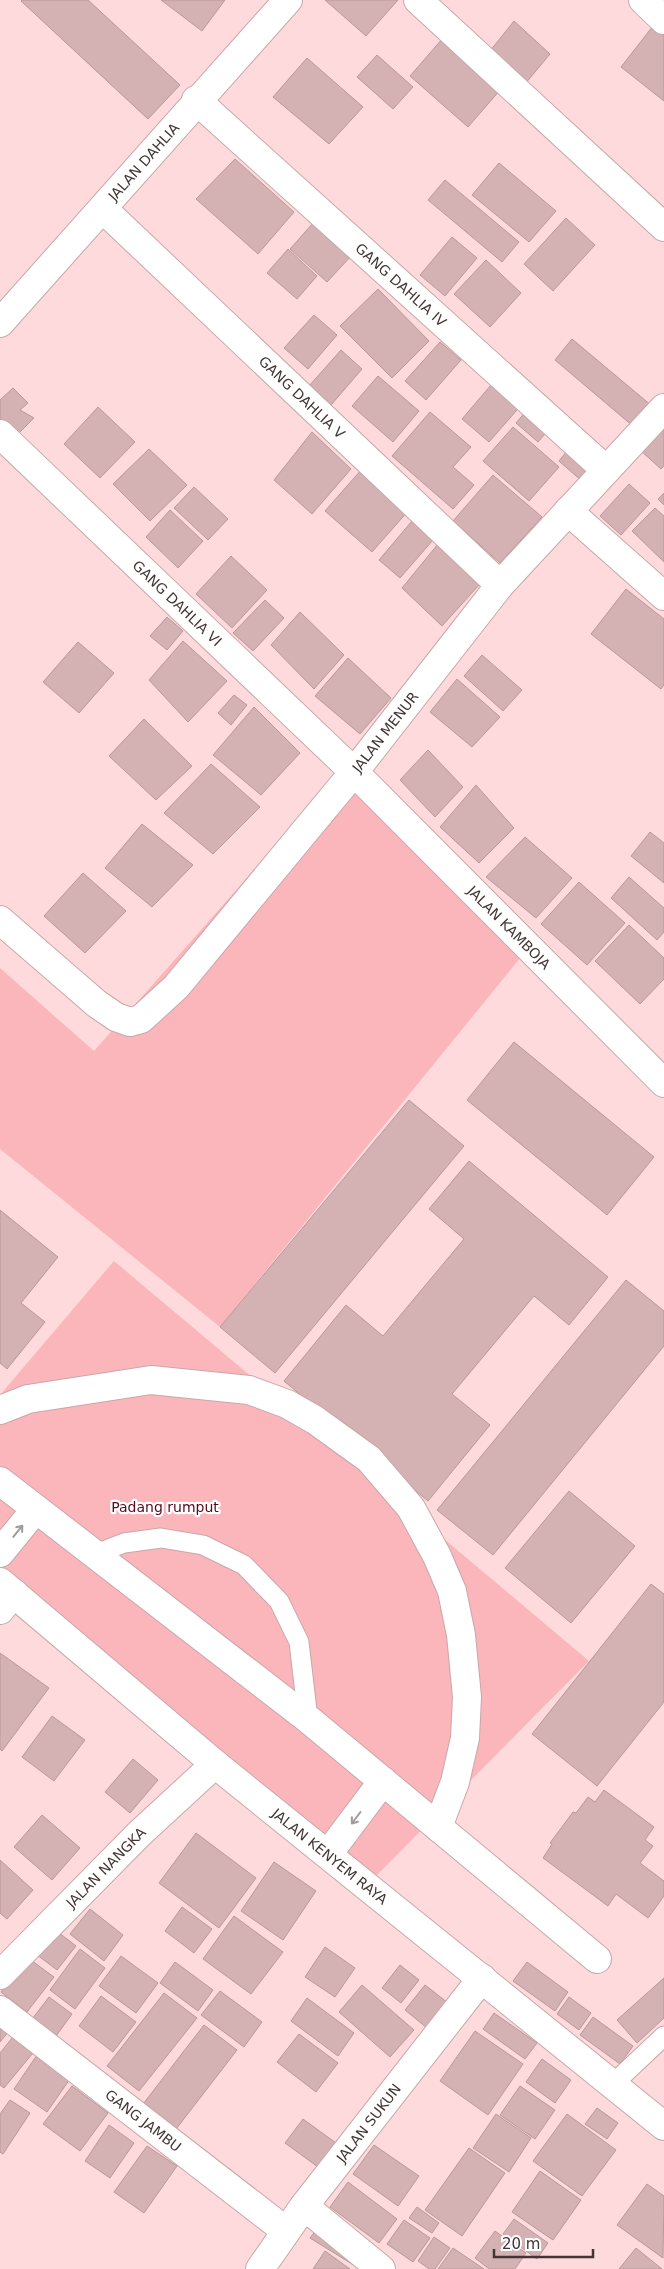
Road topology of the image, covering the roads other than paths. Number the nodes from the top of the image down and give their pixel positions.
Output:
1 (288, 0) edge
2 (418, 0) edge
3 (643, 0) edge
4 (664, 20) edge
5 (196, 100) junction
6 (104, 209) junction
7 (664, 227) edge
8 (0, 323) edge
9 (664, 408) edge
10 (0, 434) edge
11 (606, 470) junction
12 (568, 511) junction
13 (500, 585) junction
14 (664, 596) edge
15 (354, 772) junction
16 (0, 920) edge
17 (664, 1083) edge
18 (0, 1410) edge
19 (0, 1481) edge
20 (36, 1510) junction
21 (0, 1553) edge
22 (93, 1554) junction
23 (5, 1595) edge
24 (308, 1719) junction
25 (215, 1764) junction
26 (383, 1782) junction
27 (438, 1827) junction
28 (328, 1854) junction
29 (597, 1959) dead end
30 (0, 1975) edge
31 (482, 1978) junction
32 (0, 2010) edge
33 (664, 2036) edge
34 (613, 2084) junction
35 (664, 2126) edge
36 (304, 2206) junction
37 (286, 2231) junction
38 (260, 2269) edge
39 (381, 2269) edge

1 - 5 street, JALAN DAHLIA
2 - 7 street
3 - 4 street
5 - 6 street, JALAN DAHLIA
5 - 11 street, GANG DAHLIA IV
6 - 8 street, JALAN DAHLIA
6 - 13 street, GANG DAHLIA V
9 - 11 street, JALAN MENUR
10 - 15 street, GANG DAHLIA VI
11 - 12 street, JALAN MENUR
12 - 13 street, JALAN MENUR
12 - 14 street
13 - 15 street, JALAN MENUR
15 - 16 street, JALAN MENUR
15 - 17 street, JALAN KAMBOJA
18 - 27 street
19 - 20 street
21 -> 20 street
20 - 22 street
22 - 24 street
22 - 24 lane
23 - 25 street, JALAN KENYEM RAYA
24 - 26 street
25 - 28 street, JALAN KENYEM RAYA
25 - 30 street, JALAN NANGKA
26 - 27 street
26 -> 28 street
27 - 29 street
28 - 31 street, JALAN KENYEM RAYA
31 - 34 street, JALAN KENYEM RAYA
31 - 36 street, JALAN SUKUN
32 - 37 street, GANG JAMBU
33 - 34 lane
34 - 35 street, JALAN KENYEM RAYA
36 - 37 street, JALAN SUKUN
36 - 39 street
37 - 38 street, JALAN SUKUN

